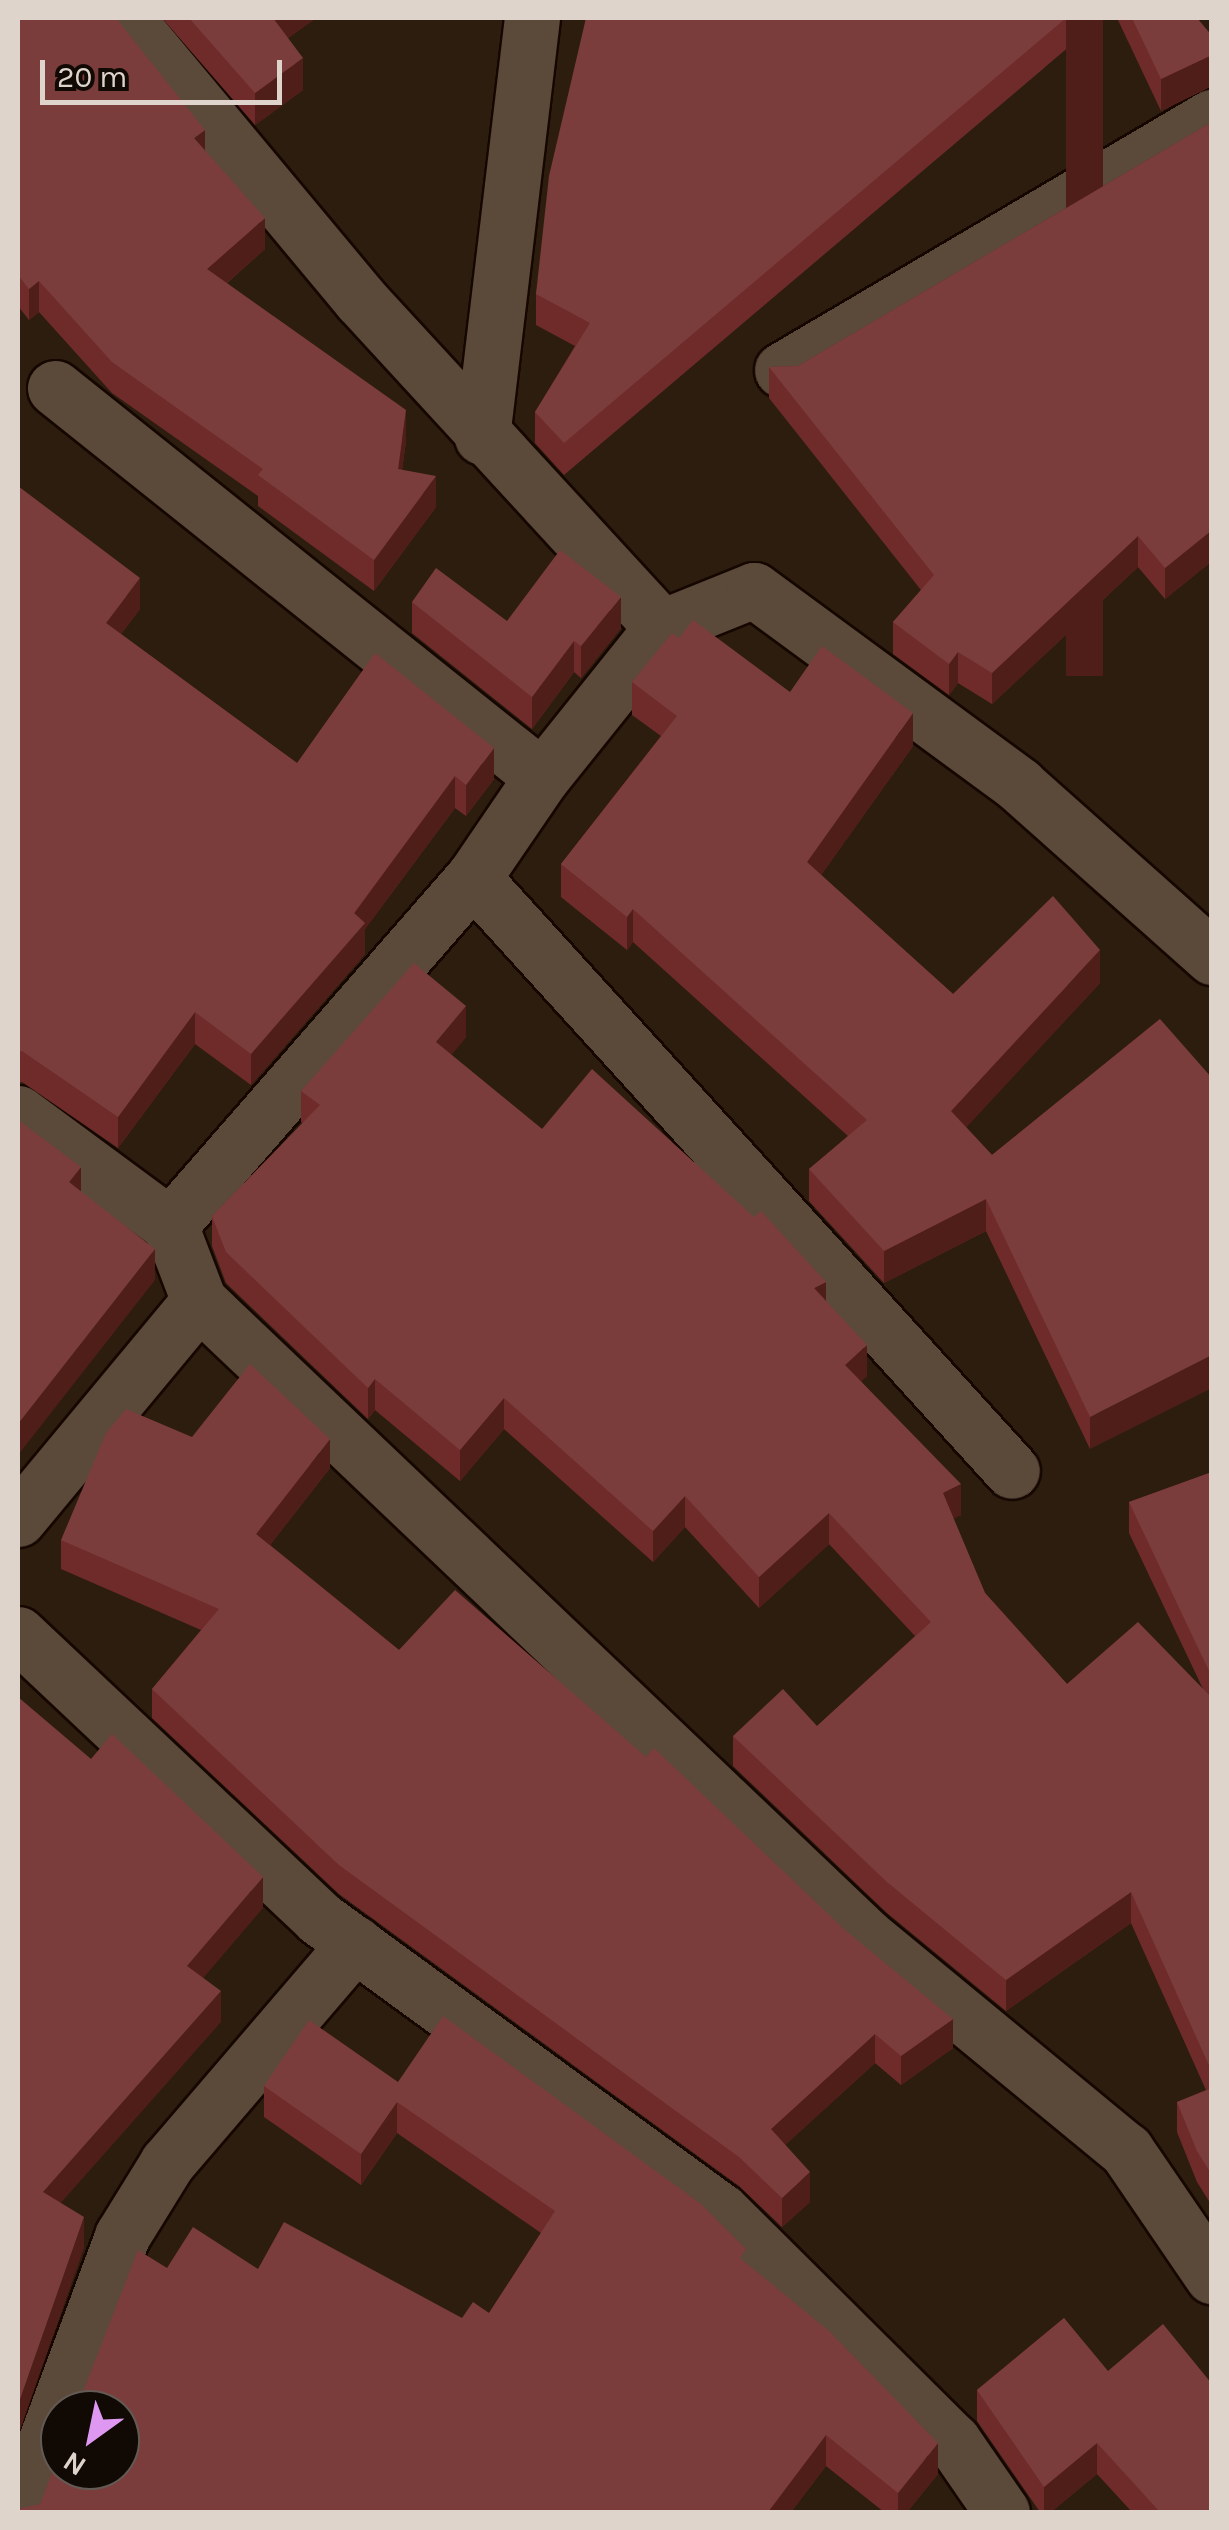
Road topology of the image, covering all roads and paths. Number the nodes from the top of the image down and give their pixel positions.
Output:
1 (126, 18) edge
2 (532, 18) edge
3 (1212, 117) edge
4 (782, 370) edge
5 (56, 388) dead end
6 (482, 437) junction
7 (662, 626) junction
8 (542, 777) junction
9 (473, 878) junction
10 (1212, 957) edge
11 (18, 1113) edge
12 (170, 1226) junction
13 (199, 1300) junction
14 (1012, 1471) dead end
15 (18, 1519) edge
16 (18, 1634) edge
17 (355, 1944) junction
18 (1212, 2276) edge
19 (19, 2512) edge
20 (1002, 2512) edge

1 - 6 street
2 - 6 street
3 - 4 street
5 - 8 street
6 - 7 street
7 - 8 street
7 - 10 street
8 - 9 street
9 - 12 street
9 - 14 street
11 - 12 street
12 - 13 street
13 - 15 street
13 - 18 street
16 - 17 street
17 - 19 street
17 - 20 street

